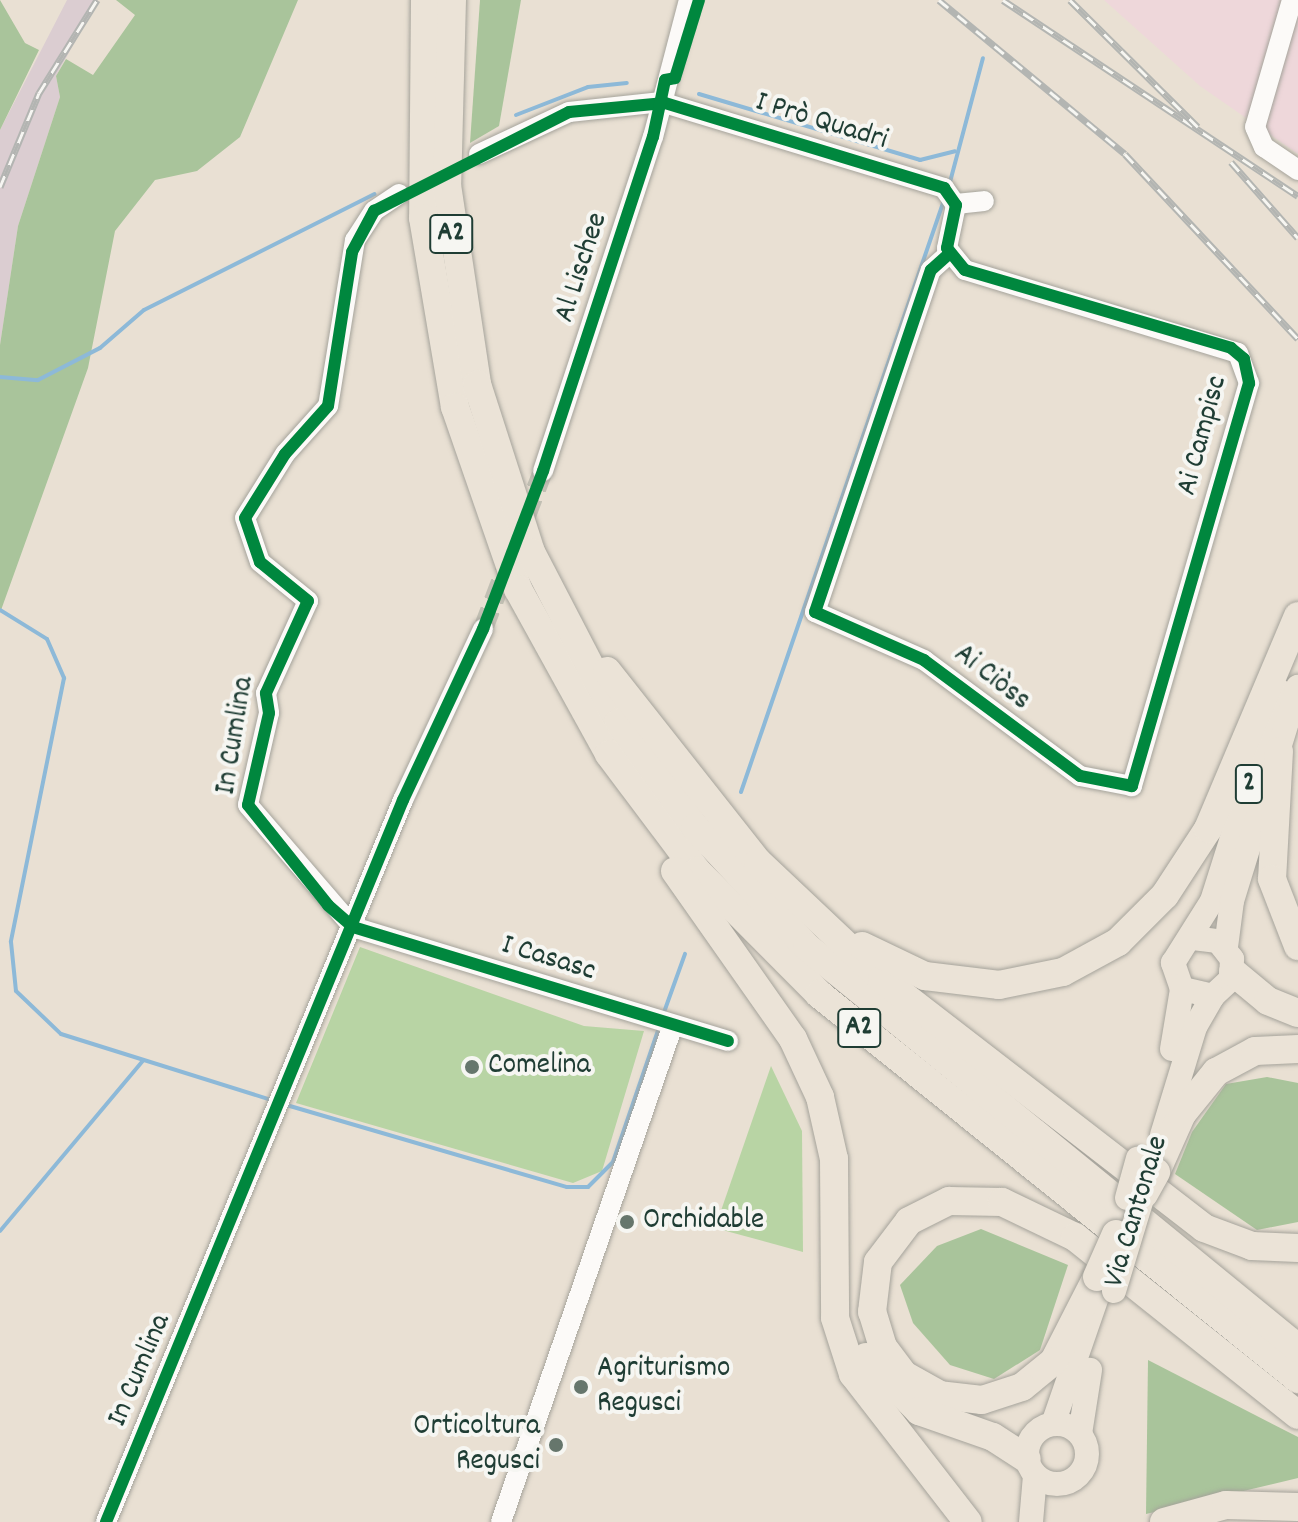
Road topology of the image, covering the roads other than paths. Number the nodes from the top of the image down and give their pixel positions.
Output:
1 (425, 0) edge
2 (452, 0) edge
3 (689, 0) edge
4 (1292, 0) edge
5 (661, 102) junction
6 (479, 154) dead end
7 (1298, 170) edge
8 (399, 194) dead end
9 (984, 201) dead end
10 (956, 204) junction
11 (949, 254) junction
12 (543, 471) tunnel mouth
13 (530, 583) junction
14 (1298, 616) edge
15 (1298, 627) edge
16 (483, 629) tunnel mouth
17 (1298, 687) edge
18 (1279, 751) junction
19 (1132, 786) joint
20 (784, 889) junction
21 (353, 927) junction
22 (1193, 938) junction
23 (1298, 946) edge
24 (1230, 960) junction
25 (1182, 989) junction
26 (1213, 996) junction
27 (1298, 1013) edge
28 (665, 1023) junction
29 (728, 1041) dead end
30 (1298, 1049) edge
31 (1148, 1173) junction
32 (835, 1208) junction
33 (1116, 1234) joint
34 (1298, 1248) edge
35 (1104, 1283) junction
36 (1298, 1348) edge
37 (1298, 1379) edge
38 (1298, 1415) edge
39 (1053, 1424) junction
40 (1080, 1434) junction
41 (1031, 1467) junction
42 (1064, 1483) junction
43 (1298, 1507) edge
44 (106, 1522) edge
45 (501, 1522) edge
46 (968, 1522) edge
47 (1031, 1522) edge
48 (1046, 1522) edge
49 (1164, 1522) edge

1 - 13 highway, A2
2 - 13 highway, A2
3 - 5 street, Al Lischee
4 - 7 street
5 - 6 street
5 - 10 street, I Prò Quadri
5 - 12 street, Al Lischee
8 - 21 street, In Cumlina
9 - 10 street
10 - 11 street
11 - 19 street, Ai Ciòss
11 - 19 street, Ai Campisc
13 - 20 highway, A2
13 - 32 highway, A2
13 - 36 highway, A2
13 - 37 highway, A2
14 - 20 highway, A2
15 - 22 main road, 2
16 - 21 street
17 - 18 main road, 2
18 - 23 highway
18 - 24 main road, 2
20 - 34 highway, A2
21 - 28 street, I Casasc
21 - 44 street, In Cumlina
22 - 24 main road
22 - 25 main road, Via Cantonale
24 - 26 main road, Via Cantonale
24 - 27 highway
25 - 26 main road
25 - 31 main road, Via Cantonale
26 - 31 main road, Via Cantonale
28 - 29 street, I Casasc
28 - 45 street
30 - 31 highway
31 - 33 main road, Via Cantonale, bridge
31 - 35 main road, Via Cantonale, bridge
32 - 41 highway, A2
32 - 46 highway, A2
33 - 35 highway, bridge
35 - 38 highway
35 - 39 main road, Via Cantonale
35 - 40 main road, Via Cantonale
39 - 40 main road
39 - 41 main road
40 - 42 main road
41 - 42 main road
41 - 47 main road
42 - 48 main road
43 - 49 highway

